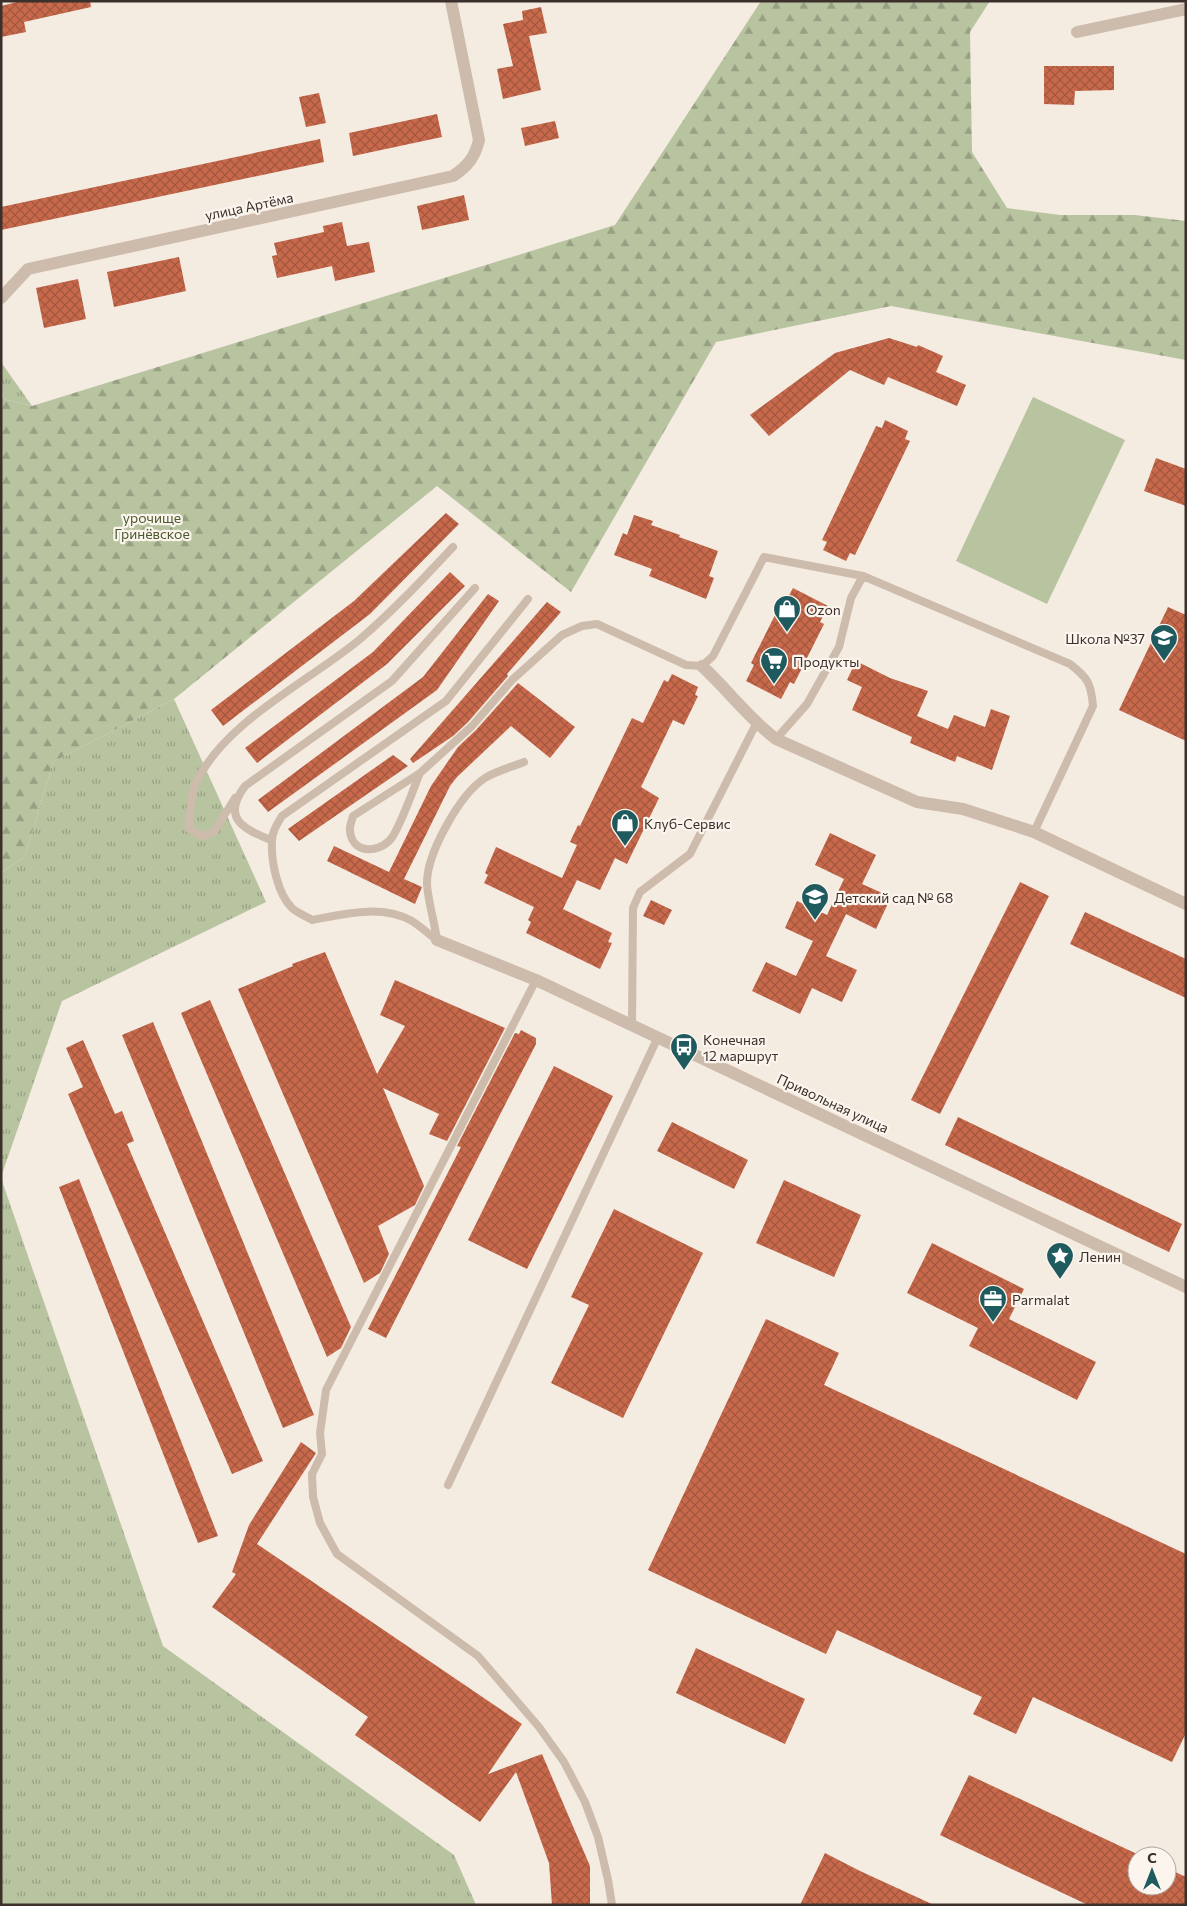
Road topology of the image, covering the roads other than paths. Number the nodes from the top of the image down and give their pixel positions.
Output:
1 (451, 1) edge
2 (1186, 9) edge
3 (1077, 32) dead end
4 (1, 298) edge
5 (453, 547) dead end
6 (863, 576) junction
7 (475, 588) dead end
8 (528, 599) dead end
9 (702, 666) junction
10 (756, 724) junction
11 (776, 739) junction
12 (524, 762) dead end
13 (420, 773) junction
14 (235, 798) junction
15 (1034, 832) junction
16 (272, 840) junction
17 (1186, 904) edge
18 (437, 940) junction
19 (536, 980) junction
20 (632, 1025) junction
21 (658, 1037) junction
22 (1186, 1287) edge
23 (448, 1485) dead end
24 (612, 1905) edge

1 - 4 street, улица Артёма
2 - 3 street
5 - 14 lane
6 - 9 lane
6 - 11 lane
6 - 15 lane
7 - 14 lane
8 - 16 lane
9 - 10 street
9 - 13 lane
10 - 11 street
10 - 20 lane
11 - 15 street
12 - 18 lane
13 - 13 lane
14 - 16 lane
15 - 17 street
16 - 18 lane
18 - 19 street, Привольная улица
19 - 20 street, Привольная улица
19 - 24 lane
20 - 21 street, Привольная улица
21 - 22 street, Привольная улица
21 - 23 lane

